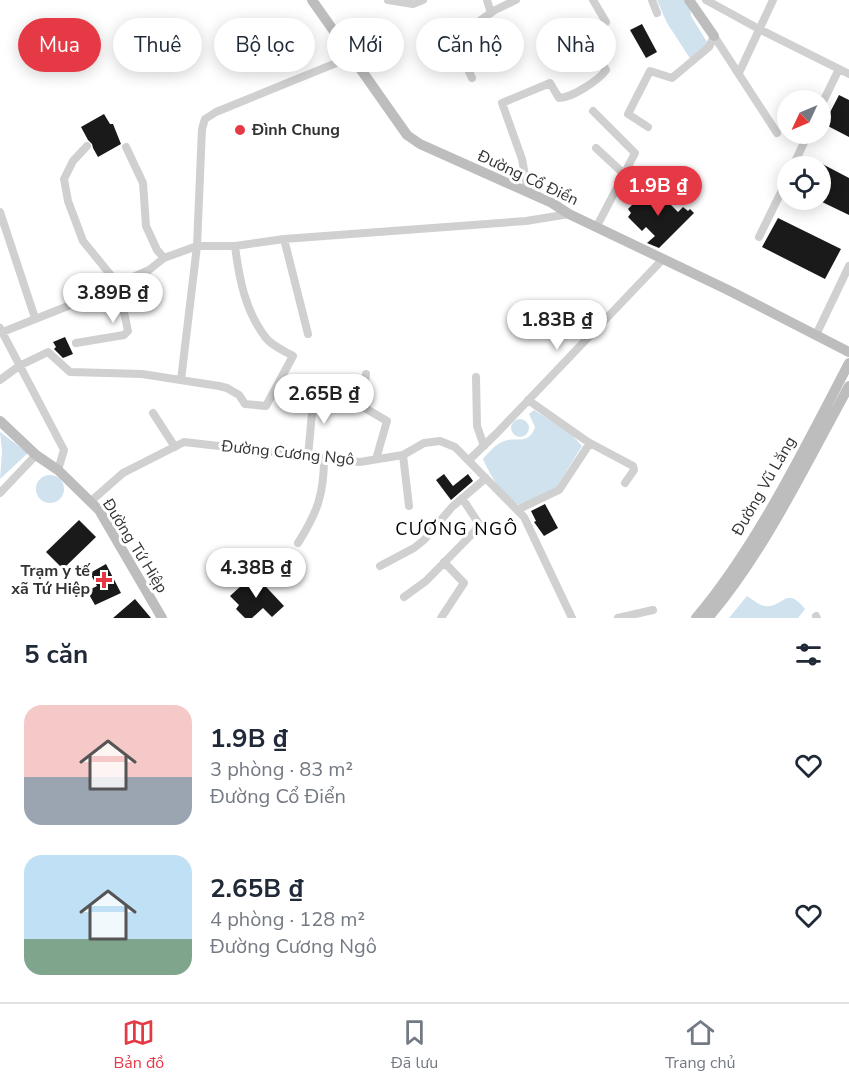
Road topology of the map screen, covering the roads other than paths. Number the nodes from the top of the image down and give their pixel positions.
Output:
1 (312, 0) edge
2 (388, 0) edge
3 (423, 0) edge
4 (487, 0) edge
5 (516, 0) edge
6 (593, 0) edge
7 (652, 0) edge
8 (689, 0) edge
9 (706, 0) edge
10 (773, 0) edge
11 (491, 13) junction
12 (657, 13) dead end
13 (327, 22) edge
14 (759, 29) junction
15 (714, 36) junction
16 (327, 67) edge
17 (839, 69) junction
18 (362, 72) edge
19 (739, 73) junction
20 (849, 74) edge
21 (472, 78) dead end
22 (829, 90) edge
23 (593, 111) dead end
24 (648, 127) dead end
25 (777, 133) dead end
26 (87, 146) dead end
27 (126, 147) dead end
28 (596, 148) dead end
29 (624, 174) junction
30 (528, 192) junction
31 (777, 200) edge
32 (0, 212) edge
33 (569, 214) junction
34 (597, 226) junction
35 (759, 237) dead end
36 (284, 239) junction
37 (197, 246) junction
38 (235, 246) junction
39 (164, 258) junction
40 (663, 259) junction
41 (849, 266) edge
42 (118, 284) junction
43 (34, 318) junction
44 (1, 330) edge
45 (308, 334) dead end
46 (816, 335) junction
47 (76, 343) dead end
48 (849, 352) edge
49 (849, 363) edge
50 (19, 366) junction
51 (366, 374) dead end
52 (476, 376) dead end
53 (0, 380) edge
54 (181, 380) junction
55 (849, 386) edge
56 (314, 392) dead end
57 (528, 400) junction
58 (153, 413) dead end
59 (0, 421) edge
60 (590, 443) junction
61 (484, 446) junction
62 (175, 447) junction
63 (36, 455) junction
64 (403, 455) junction
65 (308, 456) junction
66 (324, 458) junction
67 (376, 459) junction
68 (469, 460) junction
69 (58, 470) junction
70 (486, 478) junction
71 (625, 483) dead end
72 (788, 485) junction
73 (0, 493) edge
74 (462, 498) junction
75 (90, 502) junction
76 (409, 506) dead end
77 (517, 510) junction
78 (298, 543) dead end
79 (444, 562) junction
80 (380, 566) dead end
81 (404, 597) dead end
82 (653, 610) dead end
83 (701, 617) edge
84 (162, 618) edge
85 (441, 618) edge
86 (572, 618) edge
87 (618, 618) edge

1 - 13 street, Đường Cổ Điển
2 - 3 street
4 - 11 street
5 - 11 street
6 - 30 street
7 - 12 street
8 - 15 street
9 - 14 street
10 - 14 street
11 - 21 street
14 - 17 street
14 - 19 street
15 - 19 street
15 - 24 street
16 - 37 street
17 - 20 street
17 - 22 street
18 - 30 street, Đường Cổ Điển
19 - 25 street
23 - 29 street
26 - 42 street
27 - 39 street
28 - 29 street
29 - 34 street
30 - 33 street, Đường Cổ Điển
31 - 35 street
32 - 43 street
33 - 34 street, Đường Cổ Điển
33 - 36 street
34 - 40 street, Đường Cổ Điển
36 - 38 street
36 - 45 street
37 - 38 street
37 - 39 street
37 - 54 street
38 - 54 street
39 - 42 street
40 - 46 street, Đường Cổ Điển
40 - 57 street
41 - 46 street
42 - 43 street
42 - 47 street
43 - 44 street
44 - 50 street
46 - 48 street, Đường Cổ Điển
49 - 72 street, Đường Vũ Lăng
50 - 53 street
50 - 54 street
50 - 69 street
51 - 67 street
52 - 61 street
55 - 72 street, Đường Vũ Lăng
56 - 65 street
57 - 60 street
57 - 61 street
58 - 62 street
59 - 63 street, Đường Tứ Hiệp
60 - 71 street
60 - 77 street
61 - 68 street
62 - 65 street, Đường Cương Ngô
62 - 75 street, Đường Cương Ngô
63 - 69 street, Đường Tứ Hiệp
63 - 73 street
64 - 67 street, Đường Cương Ngô
64 - 68 street, Đường Cương Ngô
64 - 76 street
65 - 66 street, Đường Cương Ngô
66 - 67 street, Đường Cương Ngô
66 - 78 street
68 - 70 street, Đường Cương Ngô
69 - 75 street, Đường Tứ Hiệp
70 - 74 street
70 - 77 street, Đường Cương Ngô
72 - 83 street, Đường Vũ Lăng
74 - 79 street
74 - 80 street
75 - 84 street, Đường Tứ Hiệp
77 - 86 street, Đường Cương Ngô
79 - 81 street
79 - 85 street
82 - 87 street

